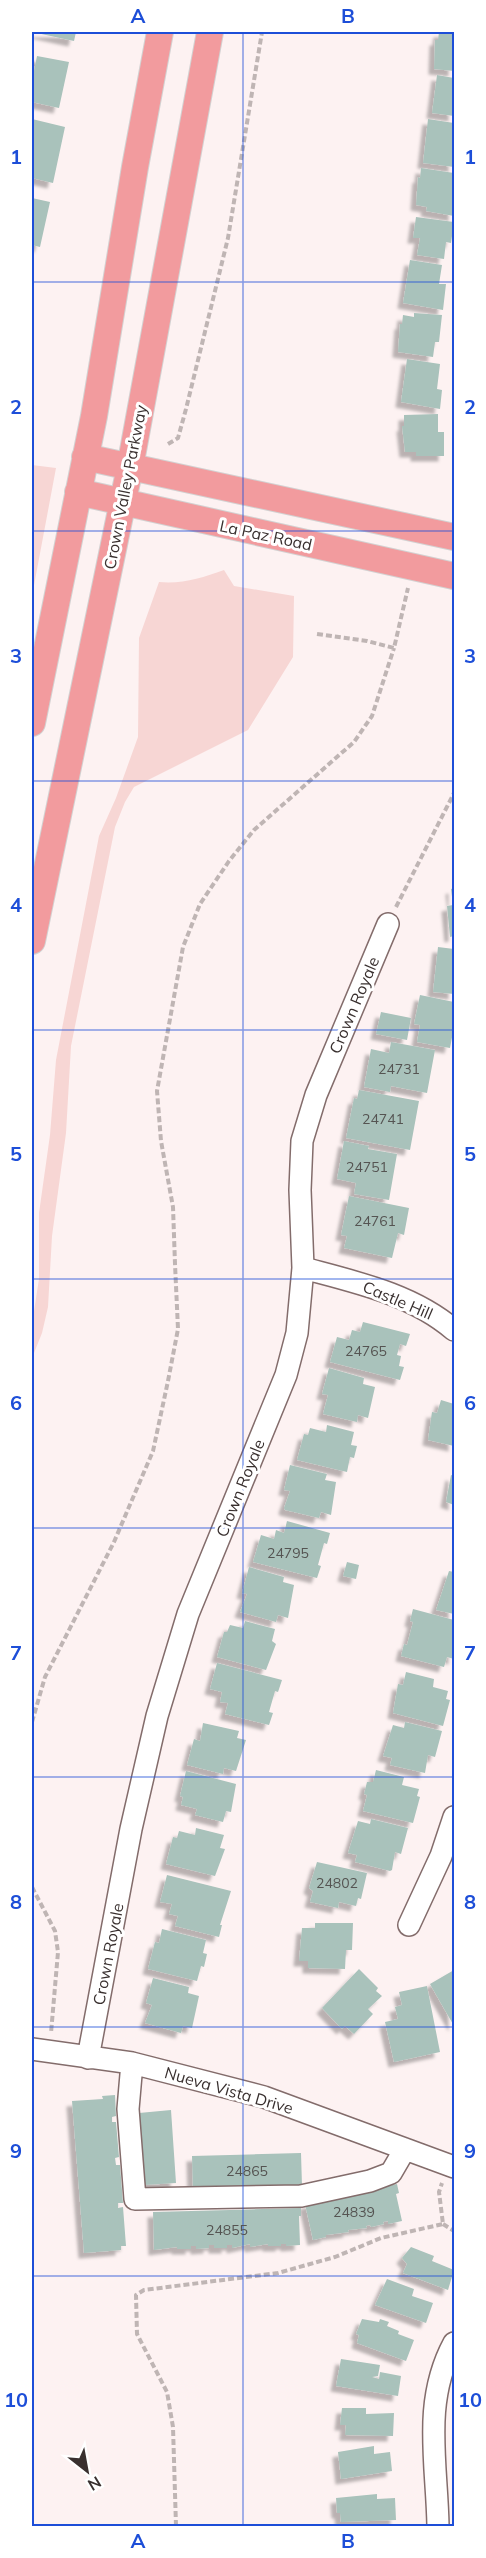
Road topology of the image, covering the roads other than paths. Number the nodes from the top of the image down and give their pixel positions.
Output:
1 (160, 32) edge
2 (210, 32) edge
3 (86, 457) junction
4 (130, 466) junction
5 (78, 492) junction
6 (122, 504) junction
7 (454, 537) edge
8 (454, 576) edge
9 (32, 723) edge
10 (388, 924) road end
11 (32, 941) edge
12 (303, 1268) junction
13 (454, 1330) edge
14 (454, 1817) edge
15 (409, 1925) dead end
16 (40, 2051) edge
17 (88, 2058) junction
18 (132, 2063) junction
19 (405, 2149) junction
20 (453, 2167) edge
21 (454, 2343) edge
22 (438, 2526) edge

1 - 3 main road
2 - 4 main road, Crown Valley Parkway
3 - 4 main road
3 - 5 main road
4 - 6 main road, Crown Valley Parkway
4 - 7 main road
5 - 6 main road, La Paz Road
5 - 9 main road
6 - 8 main road, La Paz Road
6 - 11 main road, Crown Valley Parkway
10 - 12 street, Crown Royale
12 - 13 street, Castle Hill
12 - 17 street, Crown Royale
14 - 15 street
16 - 17 street, Nueva Vista Drive
17 - 18 street, Nueva Vista Drive
18 - 19 street, Nueva Vista Drive
18 - 19 street
19 - 20 street, Nueva Vista Drive
21 - 22 street

